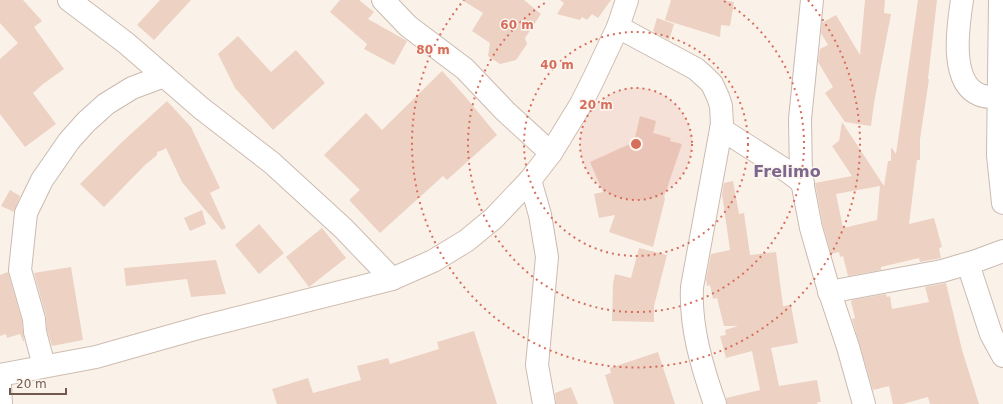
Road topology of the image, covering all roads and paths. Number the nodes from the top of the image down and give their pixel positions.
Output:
1 (69, 0) edge
2 (383, 0) edge
3 (627, 0) edge
4 (812, 0) edge
5 (962, 0) edge
6 (1000, 0) edge
7 (618, 26) junction
8 (164, 76) junction
9 (999, 98) junction
10 (721, 129) junction
11 (551, 153) junction
12 (530, 180) junction
13 (803, 183) junction
14 (1003, 203) edge
15 (1003, 251) edge
16 (968, 264) junction
17 (392, 279) junction
18 (829, 292) junction
19 (1003, 356) edge
20 (44, 366) junction
21 (0, 375) edge
22 (0, 386) edge
23 (1, 404) edge
24 (544, 404) edge
25 (715, 404) edge
26 (864, 404) edge

1 - 8 street
2 - 11 street
3 - 7 street
4 - 13 street
5 - 9 street
6 - 9 street
7 - 10 street
7 - 11 street
8 - 17 street
8 - 20 street
9 - 14 street
10 - 13 street
10 - 25 street
11 - 12 street
12 - 17 street
12 - 24 street
13 - 18 street
15 - 16 street
16 - 18 street
16 - 19 street
17 - 20 street
18 - 26 street
20 - 21 street
22 - 23 street

